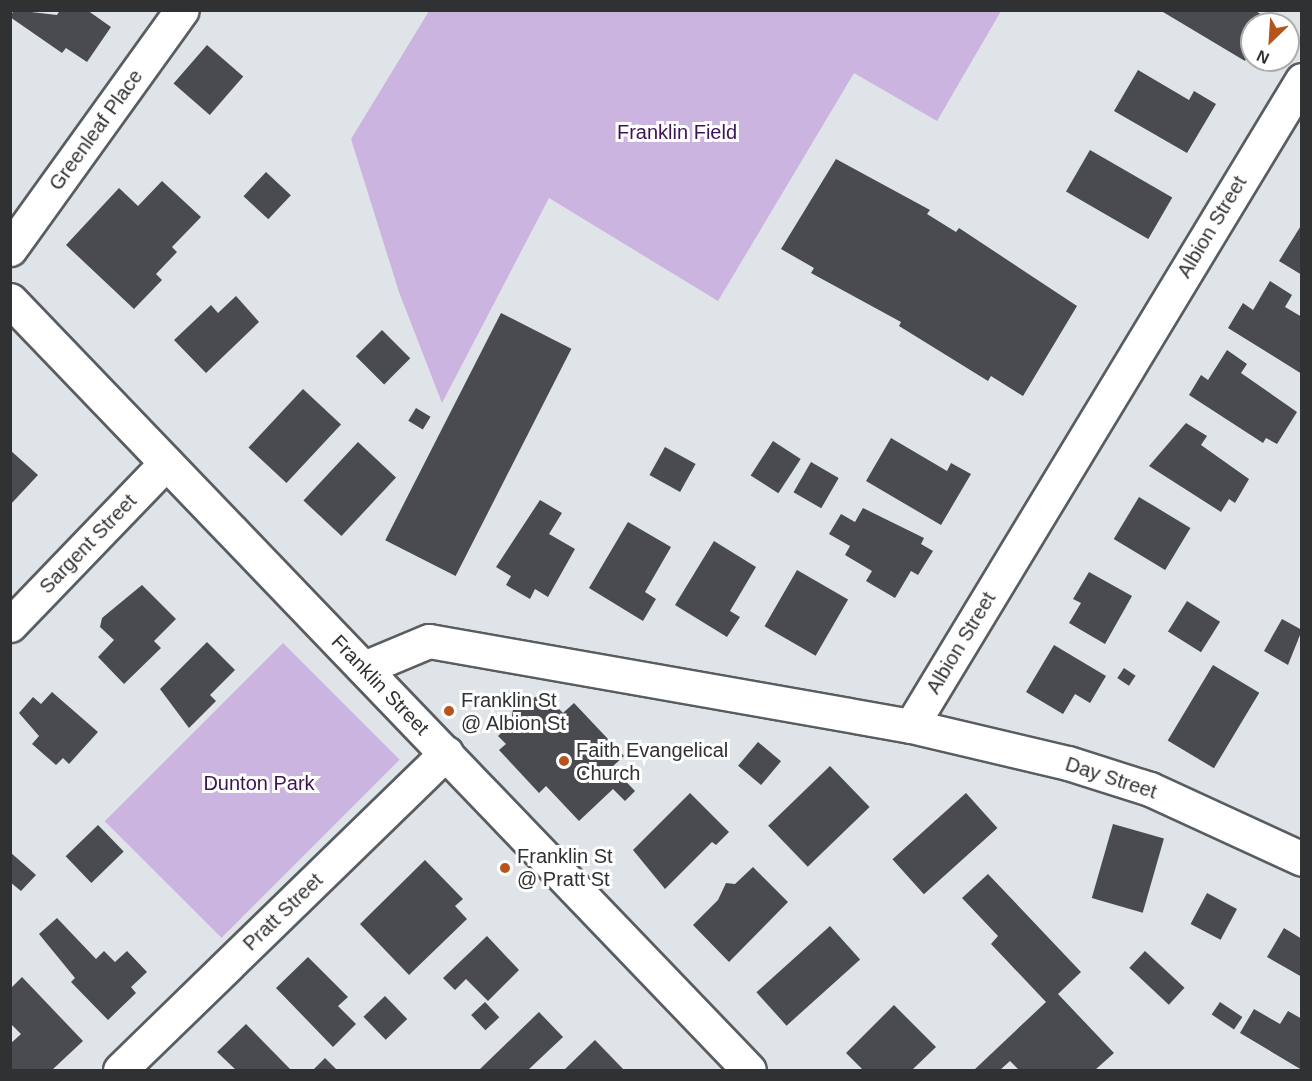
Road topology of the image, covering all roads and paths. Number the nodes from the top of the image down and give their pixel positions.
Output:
1 (182, 10) edge
2 (1302, 80) edge
3 (10, 249) edge
4 (10, 300) edge
5 (166, 463) junction
6 (10, 626) edge
7 (364, 668) junction
8 (911, 726) junction
9 (446, 753) junction
10 (1302, 859) edge
11 (120, 1071) edge
12 (749, 1071) edge

1 - 3 street, Greenleaf Place
2 - 8 street, Albion Street
4 - 5 street, Franklin Street
5 - 6 street, Sargent Street
5 - 7 street, Franklin Street
7 - 8 street
7 - 9 street, Franklin Street
8 - 10 street, Day Street
9 - 11 street, Pratt Street
9 - 12 street, Franklin Street

